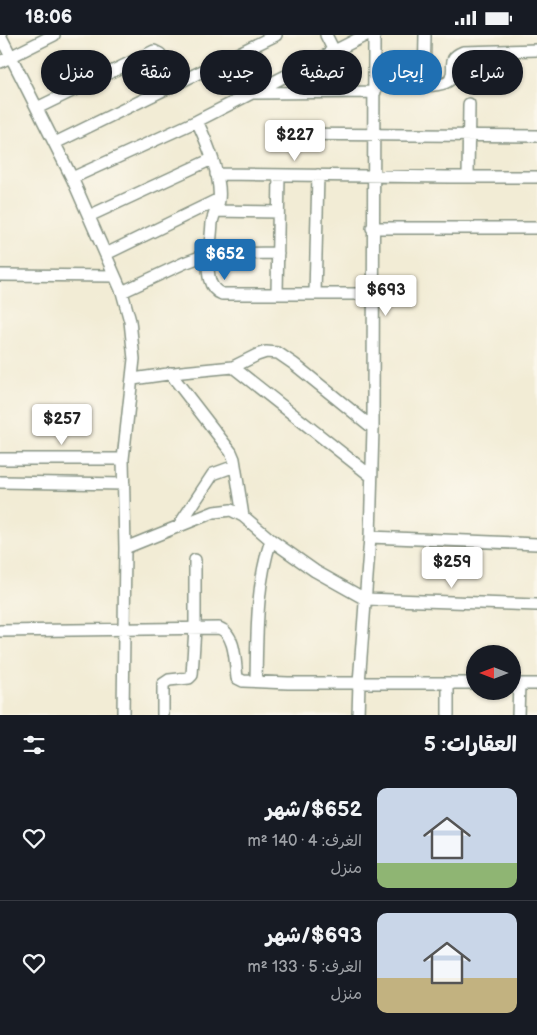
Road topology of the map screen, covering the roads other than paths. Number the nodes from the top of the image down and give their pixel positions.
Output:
1 (0, 35) edge
2 (54, 35) edge
3 (276, 35) edge
4 (326, 35) edge
5 (366, 35) edge
6 (374, 35) edge
7 (425, 35) edge
8 (334, 50) edge
9 (336, 50) edge
10 (374, 50) edge
11 (425, 50) edge
12 (537, 50) edge
13 (12, 56) junction
14 (0, 62) edge
15 (122, 67) edge
16 (190, 77) edge
17 (442, 84) edge
18 (372, 88) edge
19 (272, 92) edge
20 (153, 95) edge
21 (248, 95) edge
22 (375, 95) edge
23 (469, 104) dead end
24 (37, 108) junction
25 (197, 121) junction
26 (275, 134) dead end
27 (374, 135) junction
28 (470, 136) junction
29 (537, 136) edge
30 (55, 143) junction
31 (212, 159) junction
32 (216, 174) junction
33 (279, 175) junction
34 (318, 175) junction
35 (373, 175) junction
36 (468, 177) junction
37 (537, 177) edge
38 (72, 178) junction
39 (220, 199) junction
40 (216, 211) junction
41 (278, 212) junction
42 (89, 216) junction
43 (372, 228) junction
44 (537, 228) edge
45 (278, 253) junction
46 (106, 254) junction
47 (208, 254) junction
48 (0, 275) edge
49 (115, 276) junction
50 (122, 292) junction
51 (277, 294) junction
52 (315, 294) junction
53 (372, 294) junction
54 (233, 367) junction
55 (170, 373) junction
56 (133, 379) junction
57 (373, 428) junction
58 (0, 459) edge
59 (123, 459) junction
60 (235, 466) junction
61 (371, 476) junction
62 (0, 482) edge
63 (124, 483) junction
64 (243, 516) junction
65 (178, 527) junction
66 (370, 537) junction
67 (271, 540) junction
68 (537, 544) edge
69 (125, 548) junction
70 (195, 560) dead end
71 (365, 599) junction
72 (537, 605) edge
73 (195, 628) junction
74 (123, 629) junction
75 (0, 631) edge
76 (256, 681) junction
77 (359, 683) junction
78 (448, 683) junction
79 (466, 683) edge
80 (521, 684) edge
81 (537, 684) edge
82 (517, 700) edge
83 (123, 715) edge
84 (163, 715) edge
85 (358, 715) edge
86 (448, 715) edge
87 (518, 715) edge

1 - 13 street
2 - 13 street
3 - 16 street
4 - 8 street
5 - 9 street
6 - 10 street
7 - 11 street
12 - 17 street
13 - 14 street
13 - 24 street
15 - 24 street
18 - 19 street
20 - 30 street
21 - 25 street
22 - 27 street
23 - 28 street
24 - 30 street
25 - 31 street
25 - 38 street
26 - 27 street
27 - 28 street
27 - 35 street
28 - 29 street
28 - 36 street
30 - 38 street
31 - 32 street
31 - 42 street
32 - 33 street
32 - 39 street
33 - 34 street
33 - 41 street
34 - 35 street
34 - 52 street
35 - 36 street
35 - 43 street
36 - 37 street
38 - 42 street
39 - 40 street
39 - 46 street
40 - 41 street
40 - 47 street
41 - 45 street
42 - 46 street
43 - 44 street
43 - 53 street
45 - 47 street
45 - 51 street
46 - 49 street
47 - 50 street
47 - 51 street
48 - 49 street
49 - 50 street
50 - 56 street
51 - 52 street
52 - 53 street
53 - 57 street
54 - 55 street
54 - 57 street
54 - 61 street
55 - 56 street
55 - 60 street
56 - 59 street
57 - 61 street
58 - 59 street
59 - 63 street
60 - 64 street
60 - 65 street
61 - 66 street
62 - 63 street
63 - 69 street
64 - 65 street
64 - 67 street
65 - 69 street
66 - 68 street
66 - 71 street
67 - 71 street
67 - 76 street
69 - 74 street
70 - 73 street
71 - 72 street
71 - 77 street
73 - 74 street
73 - 76 street
73 - 84 street
74 - 75 street
74 - 83 street
76 - 77 street
77 - 78 street
77 - 85 street
78 - 79 street
78 - 86 street
80 - 81 street
82 - 87 street

